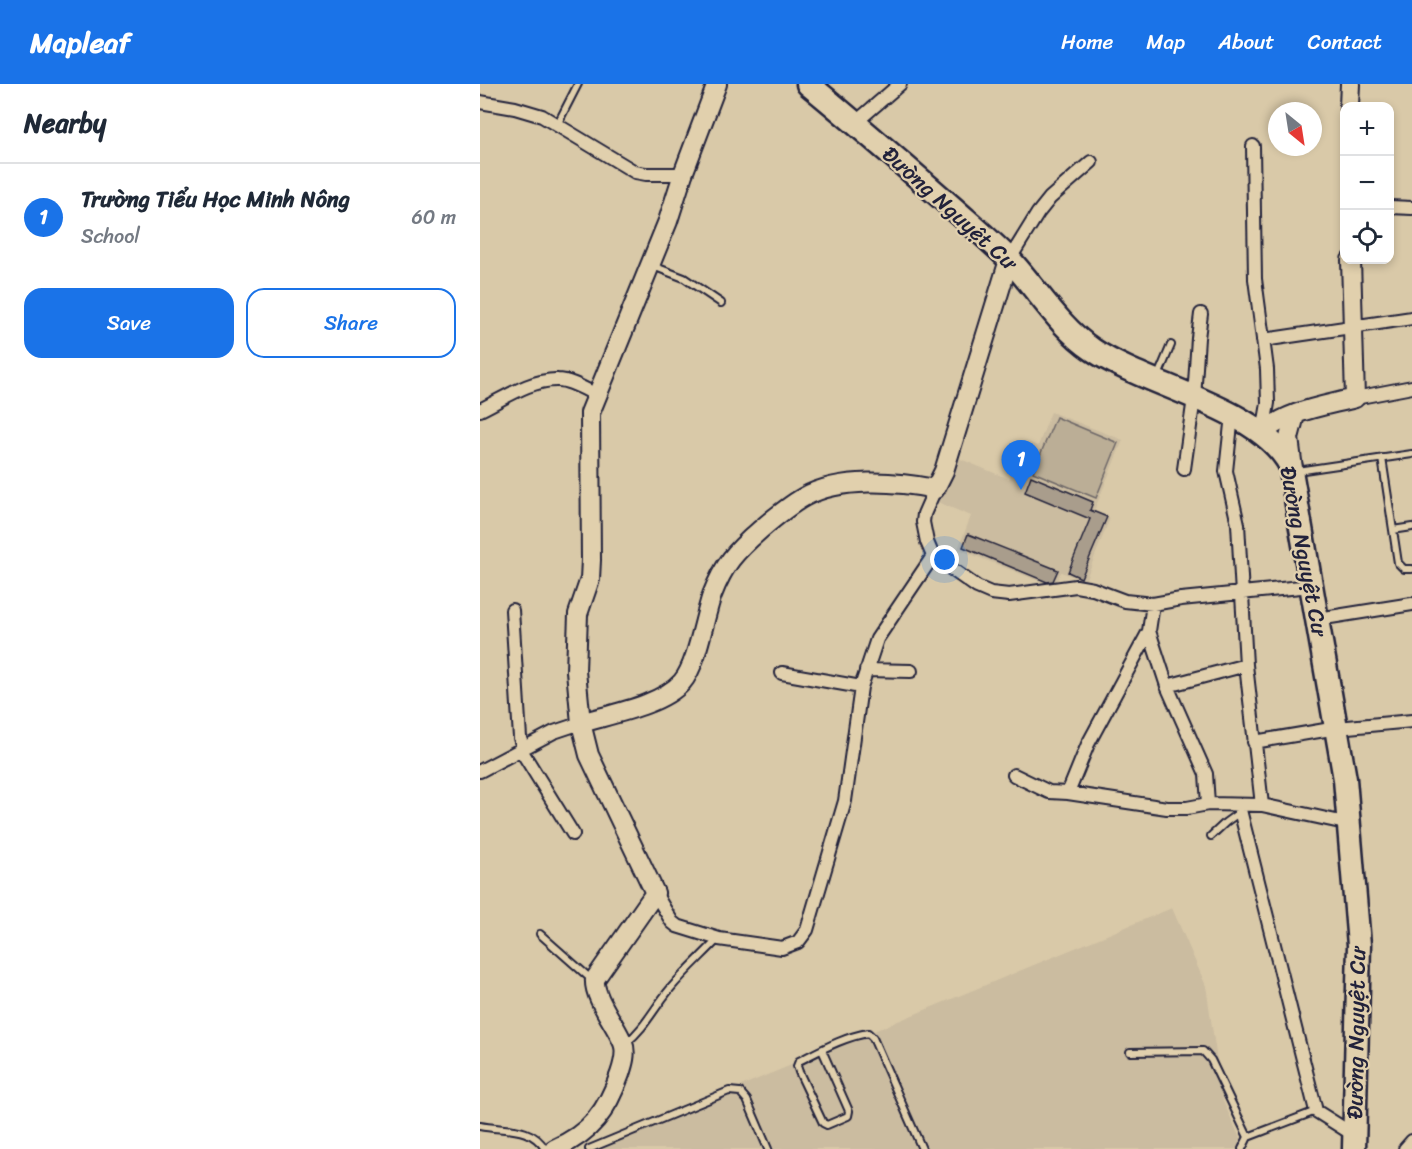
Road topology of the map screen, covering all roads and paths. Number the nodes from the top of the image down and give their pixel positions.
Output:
1 (578, 84) edge
2 (717, 84) edge
3 (808, 84) edge
4 (900, 84) edge
5 (1350, 84) edge
6 (480, 102) edge
7 (1349, 102) edge
8 (855, 123) junction
9 (557, 125) junction
10 (1253, 146) dead end
11 (1091, 162) dead end
12 (683, 174) junction
13 (1394, 207) edge
14 (1412, 208) edge
15 (1009, 260) junction
16 (650, 264) junction
17 (1352, 264) edge
18 (721, 303) dead end
19 (1201, 314) dead end
20 (1412, 318) edge
21 (1353, 327) junction
22 (1263, 340) junction
23 (1171, 345) dead end
24 (1156, 382) junction
25 (1412, 387) edge
26 (597, 395) junction
27 (1194, 398) junction
28 (1355, 398) junction
29 (480, 410) edge
30 (1232, 415) junction
31 (1295, 415) junction
32 (1263, 433) junction
33 (1412, 454) edge
34 (1382, 458) junction
35 (1184, 470) dead end
36 (1293, 471) junction
37 (935, 489) junction
38 (1412, 527) edge
39 (1393, 530) junction
40 (933, 556) junction
41 (1412, 569) edge
42 (1311, 586) junction
43 (1242, 592) junction
44 (1153, 604) junction
45 (1412, 604) edge
46 (512, 610) dead end
47 (1318, 619) junction
48 (1149, 631) junction
49 (1246, 665) junction
50 (866, 670) junction
51 (911, 671) dead end
52 (782, 674) dead end
53 (1167, 686) junction
54 (861, 687) junction
55 (1412, 721) edge
56 (581, 723) junction
57 (1337, 728) junction
58 (1254, 742) junction
59 (522, 749) junction
60 (480, 771) edge
61 (1014, 776) dead end
62 (1068, 793) junction
63 (1208, 804) junction
64 (1262, 805) junction
65 (1240, 809) junction
66 (1350, 824) junction
67 (573, 834) dead end
68 (1211, 836) dead end
69 (655, 893) junction
70 (540, 934) dead end
71 (719, 939) junction
72 (595, 982) junction
73 (624, 1045) junction
74 (822, 1050) junction
75 (1130, 1052) dead end
76 (1316, 1111) junction
77 (480, 1126) edge
78 (1248, 1137) junction
79 (1412, 1141) edge
80 (1354, 1142) edge
81 (545, 1149) edge
82 (554, 1149) edge
83 (589, 1149) edge
84 (768, 1149) edge
85 (922, 1149) edge
86 (1242, 1149) edge
87 (1405, 1149) edge

1 - 9 lane
2 - 12 street
3 - 8 highway, Đường Nguyệt Cư
4 - 8 street
5 - 7 street
6 - 9 street
8 - 15 highway, Đường Nguyệt Cư
9 - 12 street
10 - 22 street
11 - 15 street
12 - 16 street
13 - 14 street
15 - 24 highway, Đường Nguyệt Cư
15 - 37 street
16 - 18 lane
16 - 26 street
17 - 21 street
19 - 27 street
20 - 21 street
21 - 22 street
21 - 28 street
22 - 32 street
23 - 24 lane
24 - 27 highway, Đường Nguyệt Cư
25 - 28 street
26 - 29 street
26 - 56 street
27 - 30 highway, Đường Nguyệt Cư
27 - 35 street
28 - 31 street
30 - 32 highway, Đường Nguyệt Cư
30 - 43 street
31 - 32 street
31 - 36 street
32 - 36 highway, Đường Nguyệt Cư
33 - 34 lane
34 - 36 lane
34 - 39 lane
36 - 42 highway, Đường Nguyệt Cư
37 - 40 street
37 - 56 street
38 - 39 lane
39 - 41 lane
40 - 44 street
40 - 50 street
42 - 43 street
42 - 47 highway, Đường Nguyệt Cư
43 - 44 street
43 - 49 street
44 - 48 street
45 - 47 street
46 - 59 street
47 - 57 highway, Đường Nguyệt Cư
48 - 53 street
48 - 62 street
49 - 53 street
49 - 58 street
50 - 51 street
50 - 54 street
52 - 54 street
53 - 63 street
54 - 71 street
55 - 57 street
56 - 59 street
56 - 69 street
57 - 58 street
57 - 66 highway, Đường Nguyệt Cư
58 - 64 street
59 - 60 street
59 - 67 street
61 - 62 street
62 - 63 street
63 - 65 street
64 - 65 street
64 - 66 street
65 - 68 lane
65 - 76 street
66 - 80 highway, Đường Nguyệt Cư
69 - 71 street
69 - 72 street
70 - 72 lane
71 - 73 lane
72 - 73 street
73 - 82 street
74 - 74 lane
74 - 85 lane
75 - 78 lane
76 - 78 lane
76 - 80 street
77 - 81 lane
78 - 86 lane
79 - 87 street
83 - 84 lane

